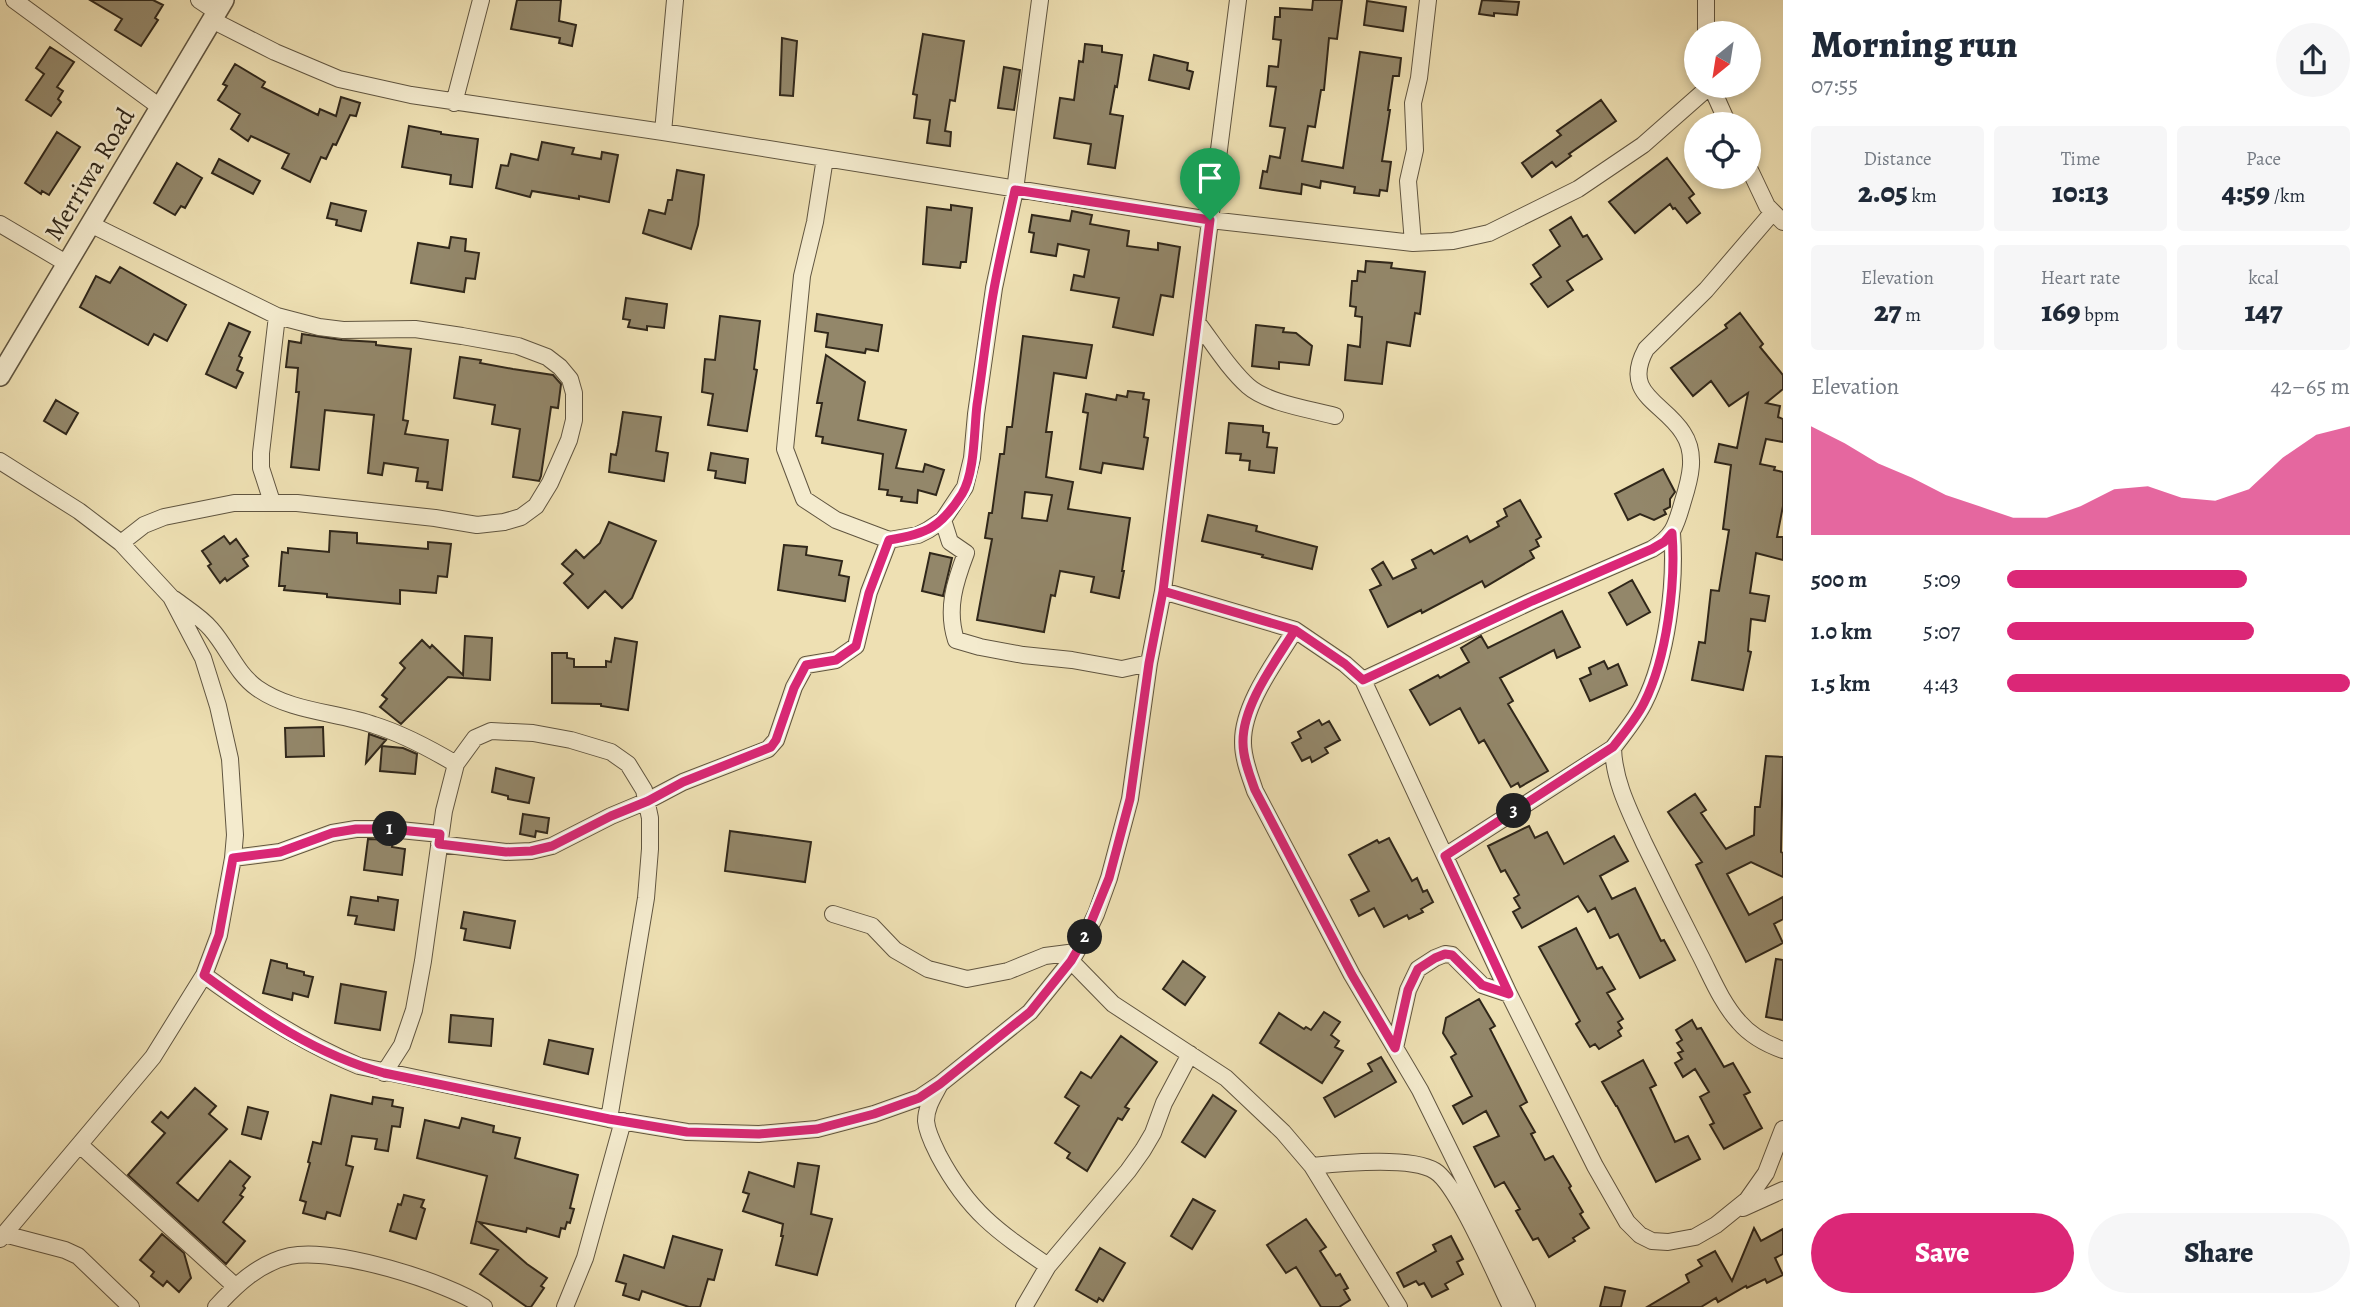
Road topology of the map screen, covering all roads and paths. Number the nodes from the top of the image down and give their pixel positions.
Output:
1 (14, 0) edge
2 (199, 0) edge
3 (481, 0) edge
4 (676, 0) edge
5 (1040, 0) edge
6 (1238, 0) edge
7 (1428, 0) edge
8 (1706, 0) edge
9 (218, 11) edge
10 (1706, 21) edge
11 (1696, 98) edge
12 (454, 103) junction
13 (160, 107) junction
14 (663, 132) junction
15 (825, 158) junction
16 (1758, 189) edge
17 (1015, 190) junction
18 (1778, 217) edge
19 (1210, 220) junction
20 (0, 224) edge
21 (90, 224) junction
22 (1413, 243) junction
23 (66, 263) junction
24 (277, 316) junction
25 (1197, 322) junction
26 (0, 376) edge
27 (1335, 416) dead end
28 (0, 461) edge
29 (272, 502) junction
30 (943, 520) junction
31 (1672, 533) junction
32 (889, 540) junction
33 (121, 543) junction
34 (1163, 591) junction
35 (171, 597) junction
36 (1295, 630) junction
37 (1149, 663) junction
38 (1363, 680) junction
39 (1613, 747) junction
40 (456, 764) junction
41 (648, 801) junction
42 (440, 839) junction
43 (1445, 856) junction
44 (233, 858) junction
45 (833, 915) dead end
46 (1073, 957) junction
47 (204, 975) junction
48 (1509, 994) junction
49 (1395, 1048) junction
50 (1783, 1050) edge
51 (1190, 1054) junction
52 (384, 1073) junction
53 (940, 1084) junction
54 (616, 1120) junction
55 (1783, 1129) edge
56 (80, 1145) junction
57 (1312, 1166) junction
58 (1783, 1190) edge
59 (1735, 1212) junction
60 (2, 1236) edge
61 (1048, 1266) junction
62 (235, 1286) junction
63 (131, 1307) edge
64 (216, 1307) edge
65 (484, 1307) edge
66 (565, 1307) edge
67 (1024, 1307) edge
68 (1399, 1307) edge
69 (1511, 1307) edge
70 (1527, 1307) edge

1 - 13 street
2 - 9 street
3 - 12 street
4 - 14 street
5 - 17 street
6 - 19 street
7 - 22 street
8 - 10 street
9 - 12 street
9 - 13 street, Merriwa Road
11 - 22 street
12 - 14 street
13 - 21 street, Merriwa Road
14 - 15 street
15 - 17 street
15 - 32 street
16 - 18 street
17 - 19 street
17 - 30 street
18 - 31 street
19 - 22 street
19 - 25 street
20 - 23 street
21 - 23 street, Merriwa Road
21 - 24 street
23 - 26 street, Merriwa Road
24 - 29 street
24 - 29 street
25 - 27 street
25 - 34 street
28 - 33 street
29 - 33 street
30 - 32 street
30 - 37 street
31 - 38 street
31 - 39 street
32 - 41 street
33 - 35 street
34 - 36 street
34 - 37 street
35 - 40 street
35 - 44 street
36 - 38 street
36 - 49 street
37 - 46 street
38 - 43 street
39 - 43 street
39 - 50 street
40 - 41 street
40 - 42 street
41 - 42 street
41 - 54 street
42 - 44 street
42 - 52 street
43 - 48 street
44 - 47 street
45 - 46 street
46 - 51 street
46 - 53 street
47 - 52 street
47 - 56 street
48 - 49 street
48 - 59 street
49 - 70 street
51 - 57 street
51 - 61 street
52 - 54 street
53 - 54 street
53 - 61 street
54 - 66 street
55 - 59 street
56 - 60 street
56 - 62 street
57 - 68 street
57 - 69 street
58 - 59 street
60 - 63 street
61 - 67 street
62 - 64 street
62 - 65 street

